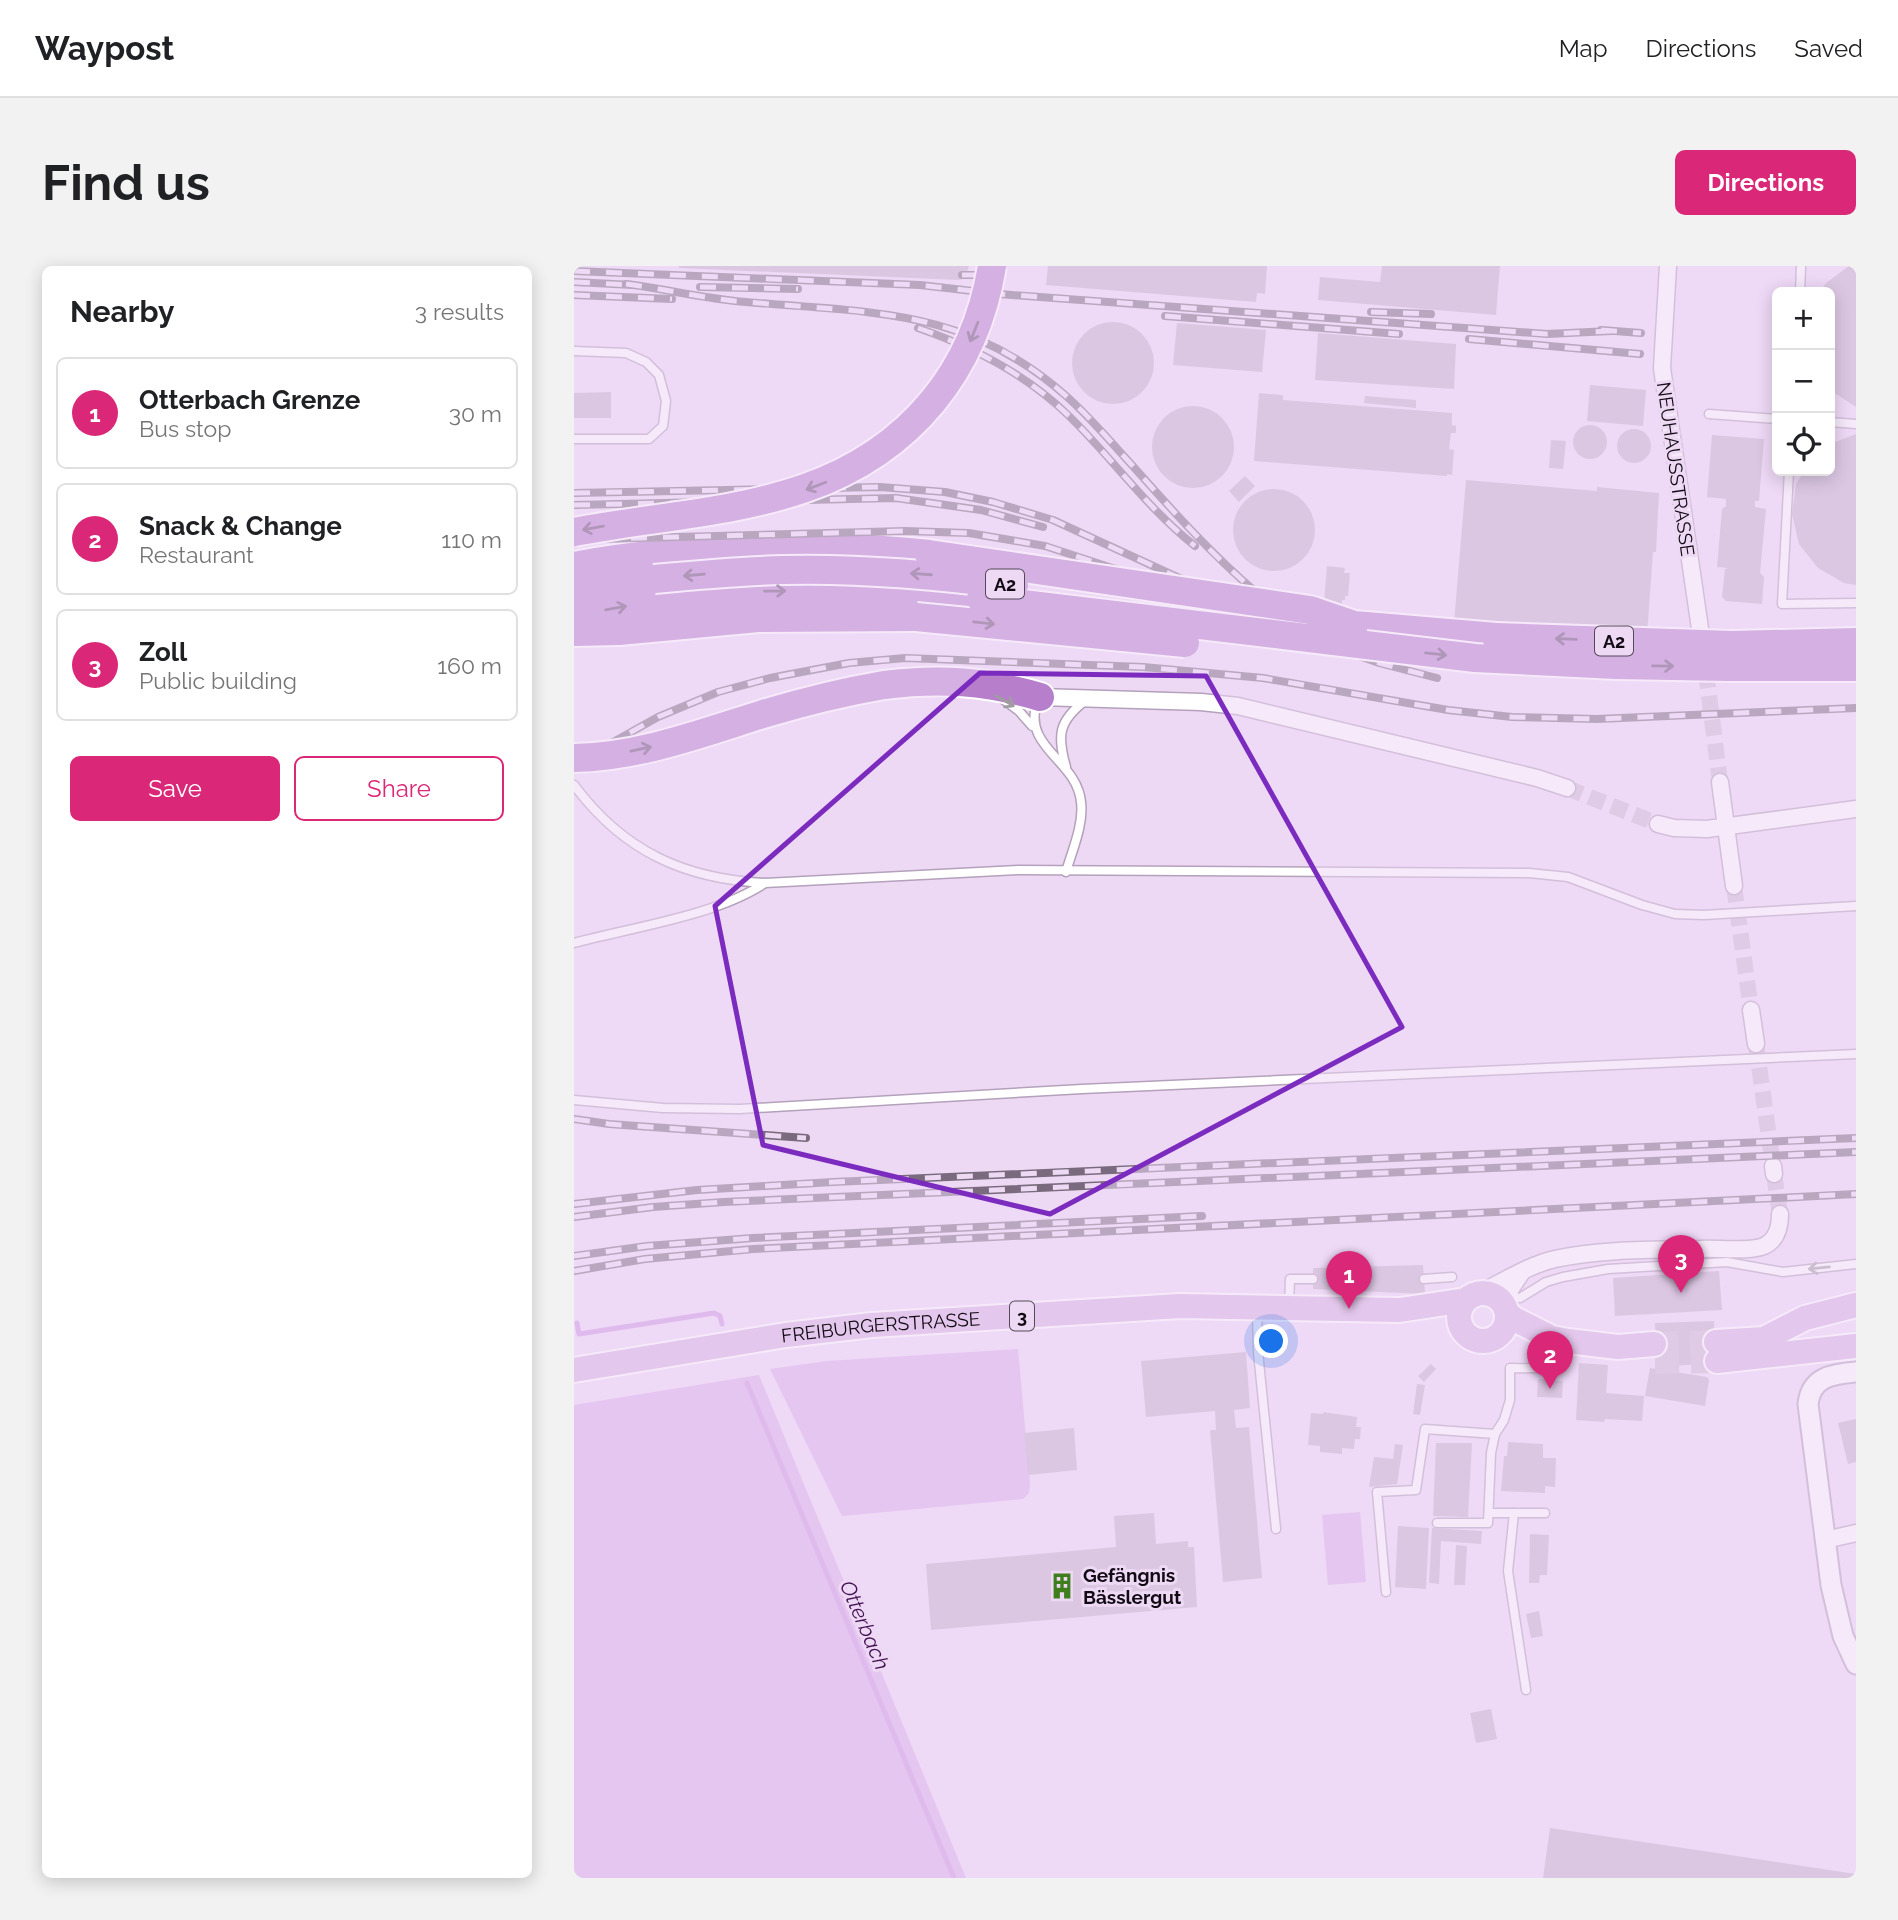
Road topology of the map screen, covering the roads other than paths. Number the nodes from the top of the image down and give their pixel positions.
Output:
1 (992, 266) edge
2 (1668, 266) edge
3 (1801, 266) edge
4 (1800, 287) edge
5 (574, 351) edge
6 (1709, 414) dead end
7 (1772, 419) edge
8 (1835, 422) edge
9 (1856, 424) edge
10 (574, 439) edge
11 (1790, 476) edge
12 (574, 532) edge
13 (574, 566) edge
14 (574, 592) edge
15 (1856, 603) edge
16 (574, 616) edge
17 (574, 632) edge
18 (1361, 636) junction
19 (1856, 642) edge
20 (1703, 650) junction
21 (1856, 653) edge
22 (1856, 667) edge
23 (1706, 672) tunnel mouth
24 (887, 684) junction
25 (1040, 697) junction
26 (1087, 698) junction
27 (1033, 727) junction
28 (574, 758) edge
29 (1067, 770) junction
30 (1720, 782) tunnel mouth
31 (574, 785) edge
32 (1567, 788) tunnel mouth
33 (1856, 809) edge
34 (1658, 824) tunnel mouth
35 (1726, 825) junction
36 (1066, 872) junction
37 (765, 883) junction
38 (1734, 886) tunnel mouth
39 (1856, 906) edge
40 (574, 943) edge
41 (1751, 1010) tunnel mouth
42 (1756, 1044) tunnel mouth
43 (1856, 1054) edge
44 (574, 1100) edge
45 (1780, 1214) tunnel mouth
46 (1691, 1256) junction
47 (1856, 1264) edge
48 (1522, 1272) junction
49 (1452, 1277) dead end
50 (1313, 1279) dead end
51 (1424, 1279) dead end
52 (1856, 1305) edge
53 (1257, 1307) junction
54 (1494, 1307) junction
55 (1289, 1308) junction
56 (1400, 1310) junction
57 (1461, 1326) junction
58 (1560, 1340) junction
59 (1856, 1346) edge
60 (1766, 1347) junction
61 (1716, 1352) tunnel mouth
62 (1655, 1353) tunnel mouth
63 (574, 1370) edge
64 (1856, 1372) edge
65 (1495, 1434) junction
66 (1489, 1513) junction
67 (1514, 1513) junction
68 (1545, 1513) dead end
69 (1437, 1522) dead end
70 (1276, 1529) dead end
71 (1856, 1533) edge
72 (1825, 1540) junction
73 (1386, 1592) dead end
74 (1856, 1664) edge
75 (1526, 1690) dead end

1 -> 12 highway, bridge
2 - 20 street, NEUHAUSSTRASSE
3 - 4 lane
5 - 10 lane
6 - 7 lane
8 - 9 lane
11 - 15 lane
13 - 18 highway, bridge
18 -> 14 highway, A2, bridge
16 -> 18 highway, A2, bridge
17 -> 18 highway, bridge
19 -> 18 highway, A2, bridge
18 -> 22 highway, A2, bridge
20 - 21 street
20 - 23 street, NEUHAUSSTRASSE
24 - 25 highway
24 -> 27 lane
28 -> 24 highway, bridge
25 - 26 street
25 - 27 lane
26 - 29 lane
26 - 32 street
27 - 29 lane
29 - 36 lane
30 - 35 street
31 - 37 lane
33 - 35 street
34 - 35 street
35 - 38 street
36 - 37 lane
36 - 39 lane
37 - 40 lane
41 - 42 street
43 - 44 lane
45 - 46 street
47 -> 46 lane
46 - 48 street
46 - 54 lane
48 - 54 street
48 - 54 street
49 - 51 lane
50 - 55 lane
52 - 60 main road
53 - 55 main road, FREIBURGERSTRASSE / 3
53 - 63 main road, FREIBURGERSTRASSE / 3
53 - 70 lane
54 - 56 main road, FREIBURGERSTRASSE / 3
54 - 57 main road
54 - 57 main road, 3
54 - 58 main road, FREIBURGERSTRASSE / 3
55 - 56 main road, FREIBURGERSTRASSE / 3
56 - 57 main road, FREIBURGERSTRASSE / 3
58 - 62 main road, FREIBURGERSTRASSE / 3
58 - 65 lane
59 - 60 main road
60 - 61 main road
64 - 72 street
65 - 66 lane
65 - 73 lane
66 - 67 lane
66 - 69 lane
67 - 68 lane
67 - 75 lane
71 - 72 street
72 - 74 street

